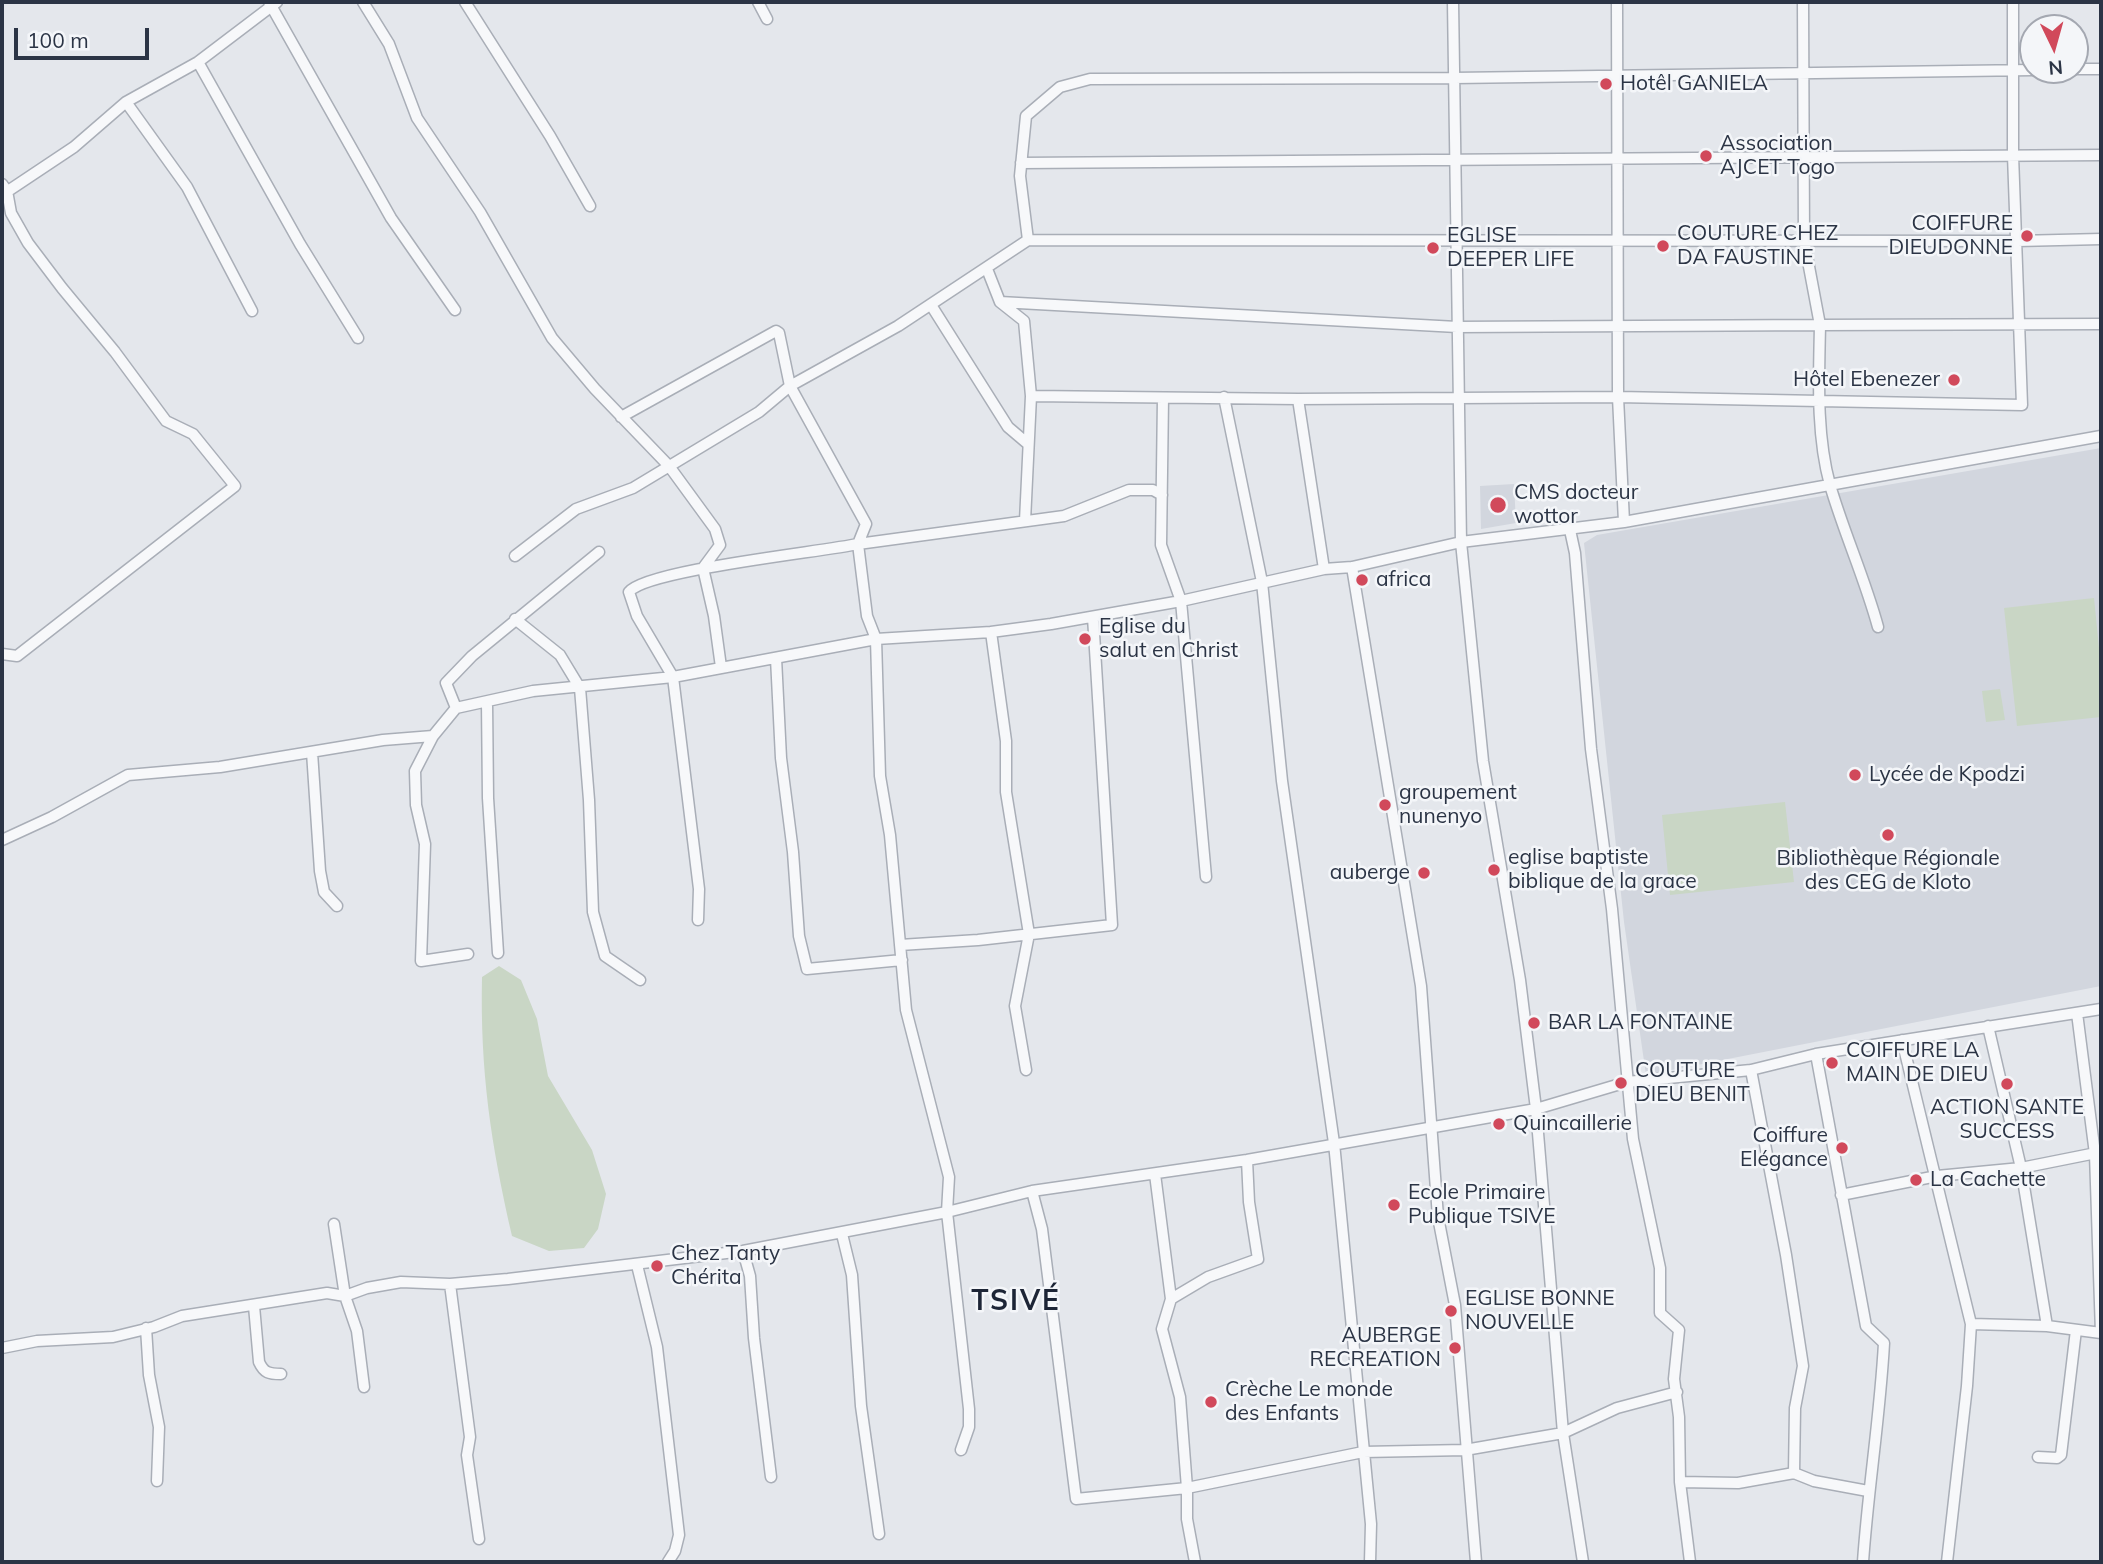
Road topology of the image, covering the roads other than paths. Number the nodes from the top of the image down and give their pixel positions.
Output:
1 (363, 2) edge
2 (465, 2) edge
3 (758, 2) edge
4 (1453, 2) edge
5 (1617, 2) edge
6 (1803, 2) edge
7 (2014, 2) edge
8 (273, 3) edge
9 (767, 19) dead end
10 (198, 62) junction
11 (2015, 70) junction
12 (2019, 70) edge
13 (1805, 73) junction
14 (1618, 75) junction
15 (1454, 78) junction
16 (126, 102) junction
17 (1805, 155) junction
18 (2013, 155) junction
19 (2101, 155) edge
20 (1617, 159) junction
21 (1455, 160) junction
22 (1021, 163) junction
23 (3, 190) edge
24 (590, 206) dead end
25 (2101, 239) edge
26 (1028, 240) junction
27 (1804, 240) junction
28 (1457, 241) junction
29 (1619, 241) junction
30 (2017, 242) junction
31 (987, 269) junction
32 (1000, 302) junction
33 (931, 305) junction
34 (455, 310) dead end
35 (252, 311) dead end
36 (2101, 324) edge
37 (1821, 325) junction
38 (2021, 325) junction
39 (1457, 327) junction
40 (1619, 327) junction
41 (358, 338) dead end
42 (790, 386) junction
43 (1031, 396) junction
44 (1458, 396) junction
45 (1224, 397) junction
46 (1618, 397) junction
47 (1163, 398) junction
48 (1298, 399) junction
49 (1818, 400) junction
50 (621, 417) junction
51 (2101, 436) edge
52 (1028, 444) junction
53 (669, 466) junction
54 (1830, 483) junction
55 (1163, 495) junction
56 (1026, 521) junction
57 (1624, 522) junction
58 (1570, 530) junction
59 (1461, 542) junction
60 (858, 544) junction
61 (599, 552) dead end
62 (515, 556) dead end
63 (1352, 567) junction
64 (703, 568) junction
65 (1324, 569) junction
66 (1262, 582) junction
67 (1181, 601) junction
68 (1093, 617) junction
69 (515, 619) junction
70 (1878, 627) dead end
71 (991, 632) junction
72 (876, 639) junction
73 (2, 654) edge
74 (776, 658) junction
75 (721, 667) junction
76 (673, 677) junction
77 (580, 688) junction
78 (487, 702) junction
79 (456, 708) junction
80 (433, 736) junction
81 (312, 752) junction
82 (2, 839) edge
83 (1206, 877) dead end
84 (337, 906) dead end
85 (698, 920) dead end
86 (1029, 933) junction
87 (900, 945) junction
88 (498, 953) dead end
89 (468, 954) dead end
90 (902, 960) junction
91 (640, 980) dead end
92 (2101, 1009) edge
93 (2077, 1013) junction
94 (1988, 1026) junction
95 (1902, 1040) junction
96 (1815, 1054) junction
97 (1026, 1070) dead end
98 (1751, 1070) junction
99 (1627, 1082) junction
100 (1536, 1109) junction
101 (1432, 1128) junction
102 (1334, 1143) junction
103 (2098, 1153) edge
104 (1247, 1160) junction
105 (2021, 1168) junction
106 (1155, 1174) junction
107 (1937, 1176) junction
108 (1032, 1191) junction
109 (1841, 1195) junction
110 (947, 1212) junction
111 (334, 1224) dead end
112 (842, 1234) junction
113 (743, 1251) junction
114 (637, 1265) junction
115 (450, 1284) junction
116 (345, 1296) junction
117 (1171, 1299) junction
118 (254, 1306) junction
119 (1971, 1324) junction
120 (2047, 1326) junction
121 (146, 1328) junction
122 (2076, 1331) junction
123 (2101, 1333) edge
124 (2, 1348) edge
125 (281, 1374) dead end
126 (364, 1387) dead end
127 (1677, 1392) junction
128 (1563, 1433) junction
129 (961, 1450) dead end
130 (1465, 1450) junction
131 (1363, 1452) junction
132 (2038, 1457) dead end
133 (1794, 1473) junction
134 (771, 1477) dead end
135 (157, 1481) dead end
136 (1680, 1482) junction
137 (1187, 1488) junction
138 (1868, 1491) junction
139 (878, 1535) dead end
140 (479, 1539) dead end
141 (668, 1562) edge
142 (1195, 1562) edge
143 (1370, 1562) edge
144 (1476, 1562) edge
145 (1583, 1562) edge
146 (1690, 1562) edge
147 (1863, 1562) edge
148 (1947, 1562) edge

1 - 50 street
2 - 24 street
3 - 9 street
4 - 15 street
5 - 14 street
6 - 13 street
7 - 11 street
8 - 10 street
8 - 34 street
10 - 16 street
10 - 41 street
11 - 12 street
11 - 13 street
11 - 18 street
13 - 14 street
13 - 17 street
14 - 15 street
14 - 20 street
15 - 21 street
15 - 22 street
16 - 23 street
16 - 35 street
17 - 18 street
17 - 20 street
17 - 27 street
18 - 19 street
18 - 30 street
20 - 21 street
20 - 29 street
21 - 22 street
21 - 28 street
22 - 26 street
23 - 73 street
25 - 30 street
26 - 28 street
26 - 31 street
27 - 29 street
27 - 30 street
27 - 37 street
28 - 29 street
28 - 39 street
29 - 40 street
30 - 38 street
31 - 32 street
31 - 33 street
32 - 39 street
32 - 43 street
33 - 42 street
33 - 52 street
36 - 38 street
37 - 38 street
37 - 40 street
37 - 49 street
38 - 49 street
39 - 40 street
39 - 44 street
40 - 46 street
42 - 50 street
42 - 53 street
42 - 60 street
43 - 47 street
43 - 52 street
44 - 46 street
44 - 48 street
44 - 59 street
45 - 47 street
45 - 48 street
45 - 66 street
46 - 49 street
46 - 57 street
47 - 55 street
48 - 65 street
49 - 54 street
50 - 53 street
51 - 54 street
52 - 56 street
53 - 62 street
53 - 64 street
54 - 57 street
54 - 70 street
55 - 56 street
55 - 67 street
56 - 60 street
57 - 58 street
58 - 59 street
58 - 99 street
59 - 63 street
59 - 100 street
60 - 64 street
60 - 72 street
61 - 69 street
63 - 65 street
63 - 101 street
64 - 75 street
64 - 76 street
65 - 66 street
66 - 67 street
66 - 102 street
67 - 68 street
67 - 83 street
68 - 71 street
68 - 86 street
69 - 77 street
69 - 79 street
71 - 72 street
71 - 86 street
72 - 74 street
72 - 87 street
74 - 75 street
74 - 90 street
75 - 76 street
76 - 77 street
76 - 85 street
77 - 78 street
77 - 91 street
78 - 79 street
78 - 88 street
79 - 80 street
80 - 81 street
80 - 89 street
81 - 82 street
81 - 84 street
86 - 87 street
86 - 97 street
87 - 90 street
90 - 110 street
92 - 93 street
93 - 94 street
93 - 103 street
94 - 95 street
94 - 105 street
95 - 96 street
95 - 107 street
96 - 98 street
96 - 109 street
98 - 99 street
98 - 133 street
99 - 100 street
99 - 127 street
100 - 101 street
100 - 128 street
101 - 102 street
101 - 130 street
102 - 104 street
102 - 131 street
103 - 105 street
103 - 123 street
104 - 106 street
104 - 117 street
105 - 107 street
105 - 120 street
106 - 108 street
106 - 117 street
107 - 109 street
107 - 119 street
108 - 110 street
108 - 137 street
109 - 138 street
110 - 112 street
110 - 129 street
111 - 116 street
112 - 113 street
112 - 139 street
113 - 114 street
113 - 134 street
114 - 115 street
114 - 141 street
115 - 116 street
115 - 140 street
116 - 118 street
116 - 126 street
117 - 137 street
118 - 121 street
118 - 125 street
119 - 120 street
119 - 148 street
120 - 122 street
121 - 124 street
121 - 135 street
122 - 123 street
122 - 132 street
127 - 128 street
127 - 136 street
128 - 130 street
128 - 145 street
130 - 131 street
130 - 144 street
131 - 137 street
131 - 143 street
133 - 136 street
133 - 138 street
136 - 146 street
137 - 142 street
138 - 147 street

